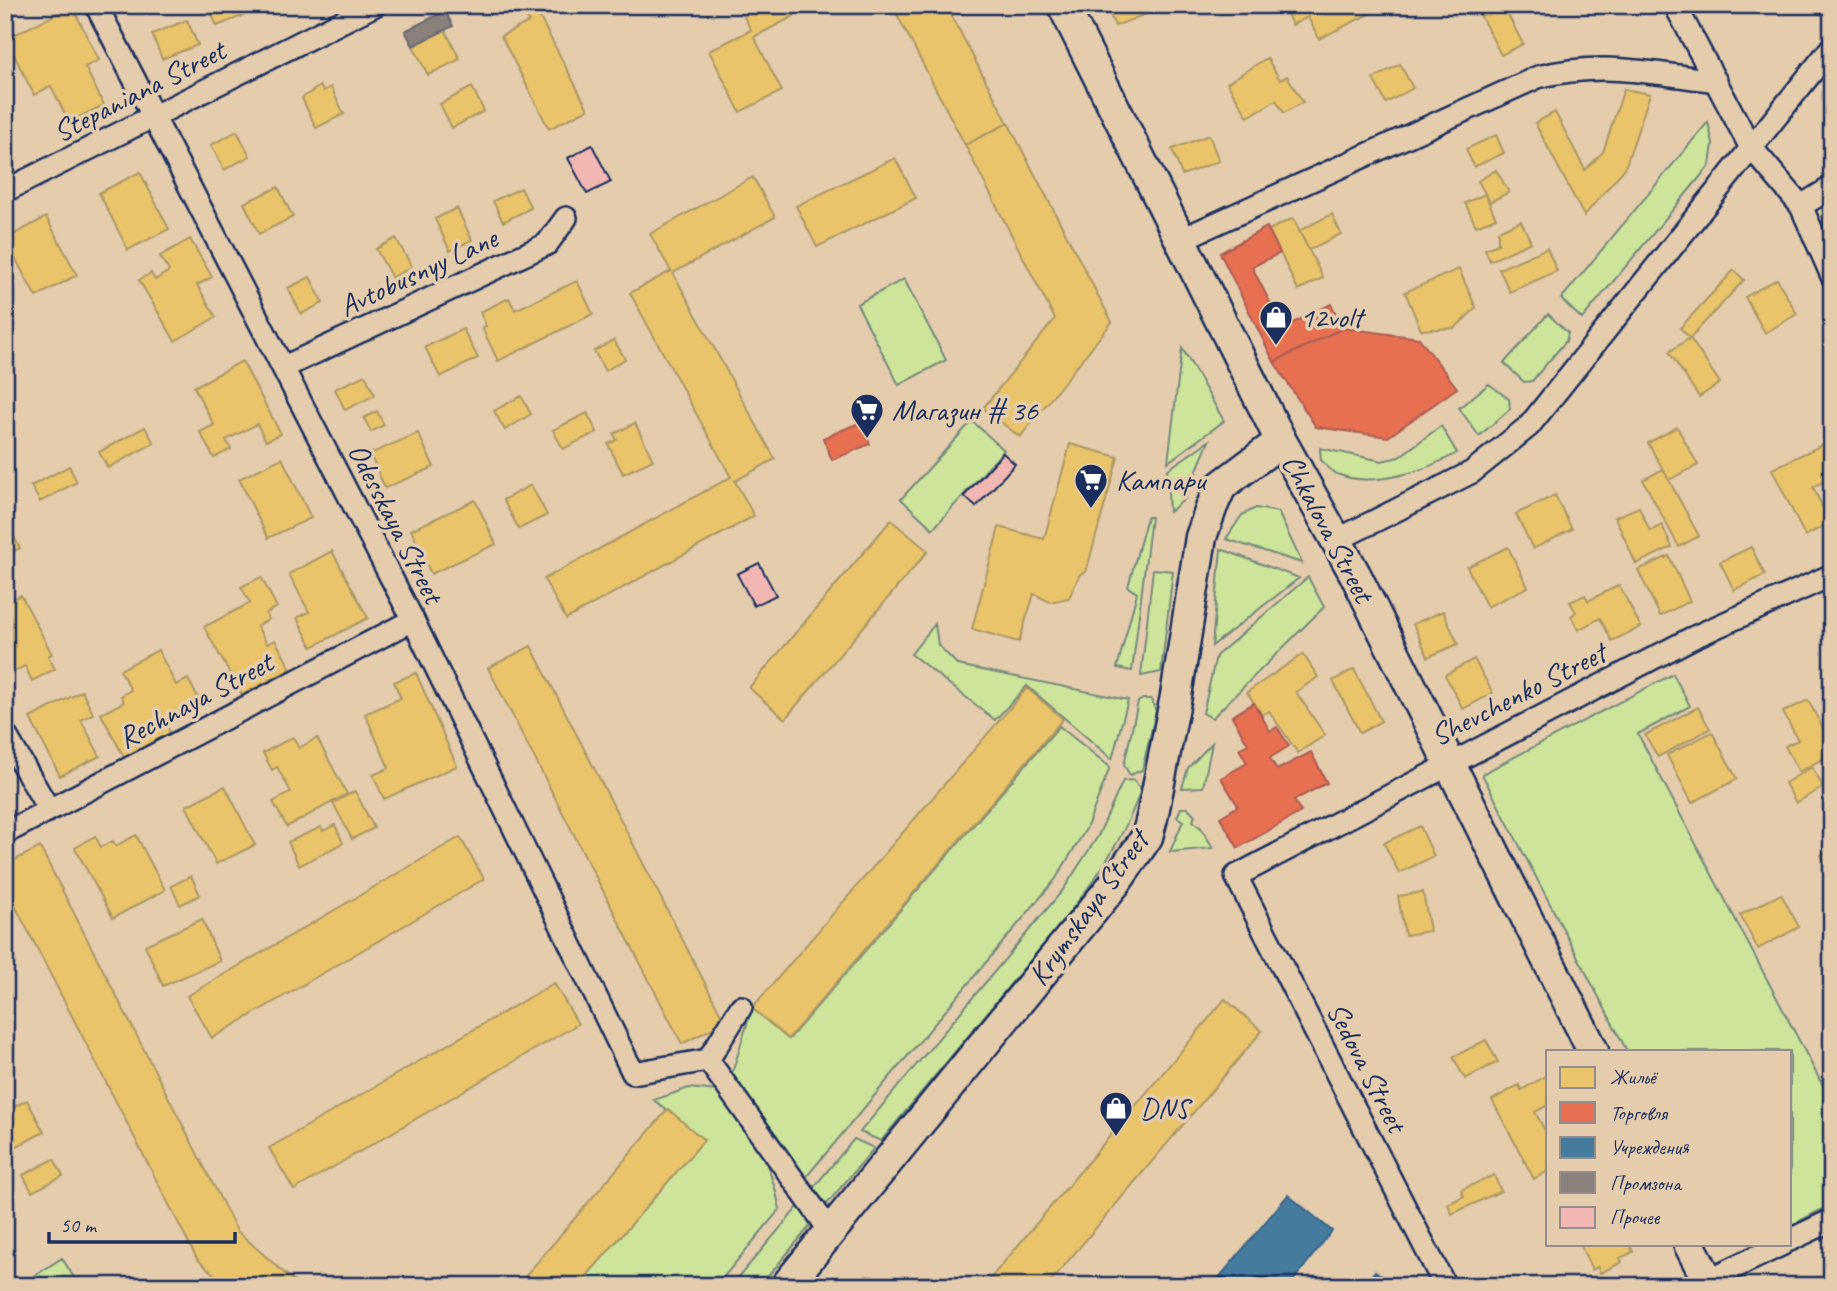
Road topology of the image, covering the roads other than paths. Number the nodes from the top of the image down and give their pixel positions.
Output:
1 (96, 5) edge
2 (375, 5) edge
3 (1063, 5) edge
4 (1675, 5) edge
5 (1832, 47) edge
6 (1716, 81) junction
7 (153, 118) junction
8 (1750, 146) junction
9 (1832, 187) edge
10 (5, 191) edge
11 (1801, 206) junction
12 (566, 218) dead end
13 (1182, 239) junction
14 (1832, 276) edge
15 (284, 367) junction
16 (1281, 441) junction
17 (1337, 540) junction
18 (1832, 575) edge
19 (413, 620) junction
20 (5, 734) edge
21 (1448, 764) junction
22 (49, 810) junction
23 (5, 832) edge
24 (1236, 876) joint
25 (741, 1007) dead end
26 (1591, 1050) edge
27 (708, 1059) junction
28 (1832, 1220) edge
29 (830, 1231) junction
30 (1792, 1239) edge
31 (1690, 1246) edge
32 (1779, 1246) edge
33 (1705, 1284) edge
34 (786, 1286) edge
35 (1445, 1286) edge

1 - 7 street, Odesskaya Street
2 - 7 street, Stepaniana Street
3 - 13 main road, Chkalova Street
4 - 6 street
5 - 8 street
6 - 8 street
6 - 13 street
7 - 10 street, Stepaniana Street
7 - 15 street, Odesskaya Street
8 - 11 street
8 - 17 street
9 - 11 street
11 - 14 street
12 - 15 street, Avtobusnyy Lane
13 - 16 main road, Chkalova Street
15 - 19 street, Odesskaya Street
16 - 17 main road, Chkalova Street
16 - 29 main road, Krymskaya Street
17 - 21 main road, Chkalova Street
18 - 21 street, Shevchenko Street
19 - 22 street, Rechnaya Street
19 - 27 street, Odesskaya Street
20 - 22 street
21 - 24 street, Shevchenko Street
21 - 26 main road, Chkalova Street
22 - 23 street, Rechnaya Street
24 - 35 street, Sedova Street
25 - 27 street
27 - 29 street
28 - 30 street
29 - 34 main road, Krymskaya Street
31 - 33 main road
32 - 33 street

